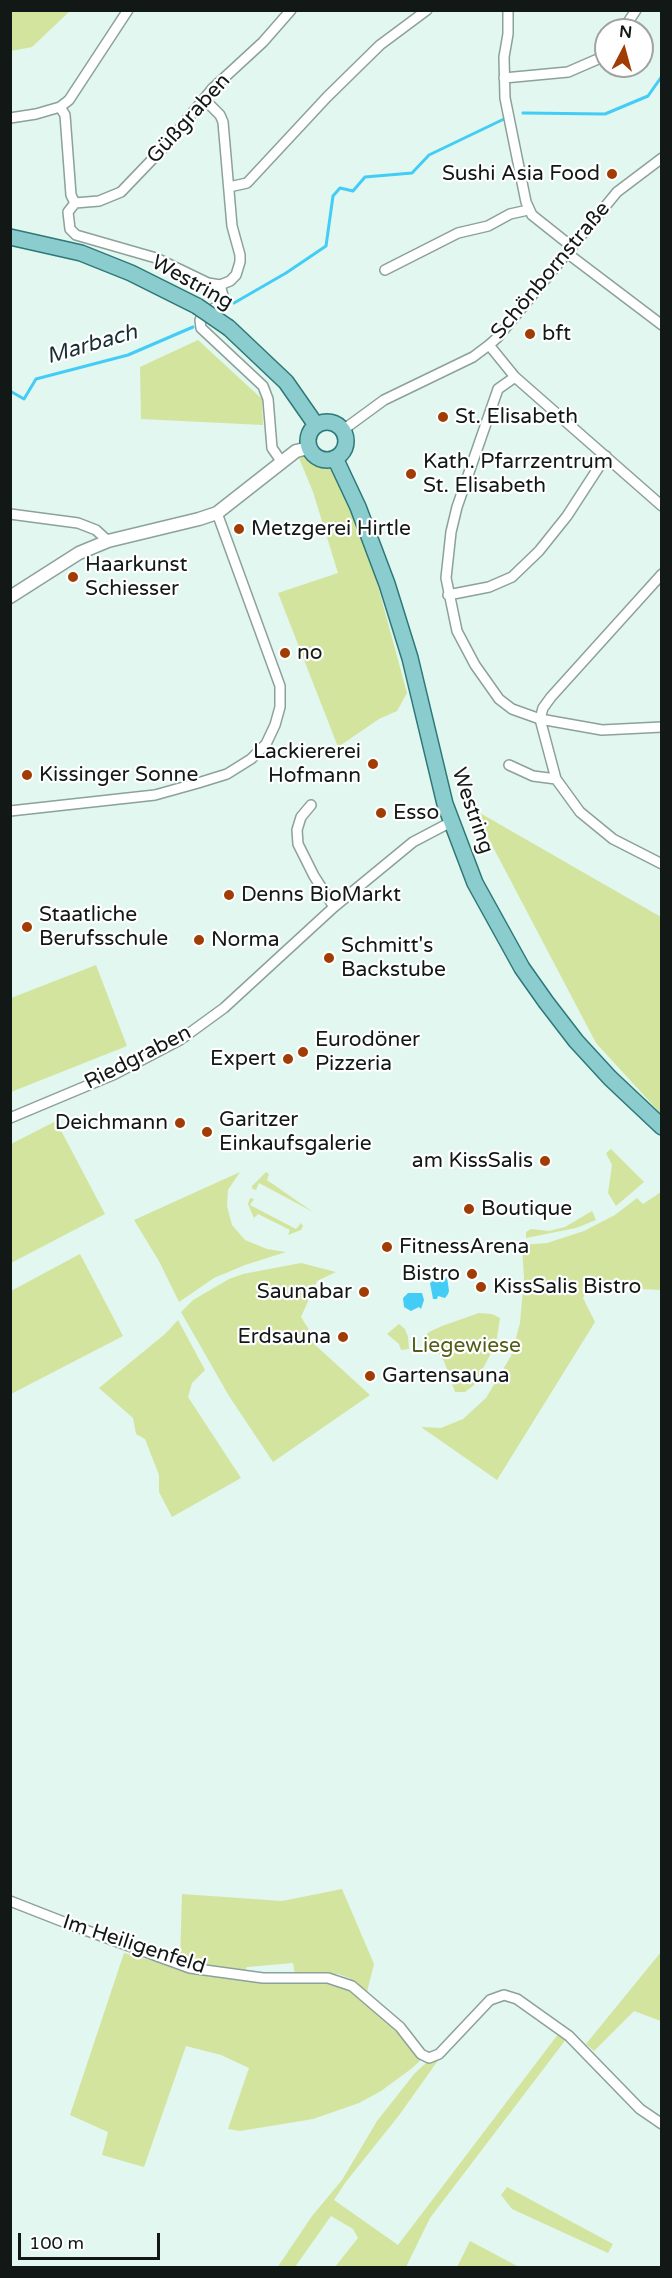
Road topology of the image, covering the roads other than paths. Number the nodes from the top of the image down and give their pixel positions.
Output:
1 (128, 10) edge
2 (291, 10) edge
3 (427, 10) edge
4 (508, 10) edge
5 (594, 61) edge
6 (504, 78) junction
7 (204, 99) junction
8 (60, 106) junction
9 (10, 118) edge
10 (662, 158) edge
11 (229, 187) junction
12 (75, 203) junction
13 (528, 210) junction
14 (10, 237) edge
15 (569, 249) junction
16 (385, 270) dead end
17 (220, 285) junction
18 (662, 325) edge
19 (489, 345) junction
20 (514, 377) junction
21 (316, 425) junction
22 (343, 430) junction
23 (309, 448) junction
24 (606, 456) junction
25 (335, 458) junction
26 (281, 461) junction
27 (662, 506) edge
28 (217, 513) junction
29 (10, 514) edge
30 (108, 541) junction
31 (662, 574) edge
32 (448, 595) junction
33 (10, 597) edge
34 (540, 719) junction
35 (662, 728) edge
36 (509, 765) dead end
37 (556, 779) junction
38 (311, 805) dead end
39 (10, 811) edge
40 (451, 822) junction
41 (662, 864) edge
42 (334, 907) junction
43 (10, 1118) edge
44 (662, 1127) edge
45 (10, 1901) edge
46 (662, 2124) edge

1 - 8 street
2 - 7 street, Güßgraben
3 - 11 street
4 - 6 street
5 - 6 street
6 - 13 street
7 - 11 street
7 - 12 street, Güßgraben
8 - 9 street
8 - 12 street
10 - 15 street, Schönbornstraße
11 - 17 street
12 - 17 street
13 - 15 street
13 - 16 street
14 - 21 main road, Westring, bridge
15 - 18 street
15 - 19 street, Schönbornstraße
17 - 26 street
19 - 20 street
19 - 22 street, Schönbornstraße
20 - 24 street
20 - 32 street
21 - 22 main road
21 - 23 main road
22 - 25 main road
23 - 25 main road
23 - 26 street
24 - 27 street
24 - 32 street
25 - 40 main road, Westring
26 - 28 street
28 - 30 street
28 - 39 street
29 - 30 street
30 - 33 street
31 - 34 street
32 - 34 street
34 - 35 street
34 - 37 street
36 - 37 street
37 - 41 street
38 - 42 street
40 - 42 street, Riedgraben
40 - 44 main road, Westring
42 - 43 street, Riedgraben
45 - 46 street, Im Heiligenfeld

